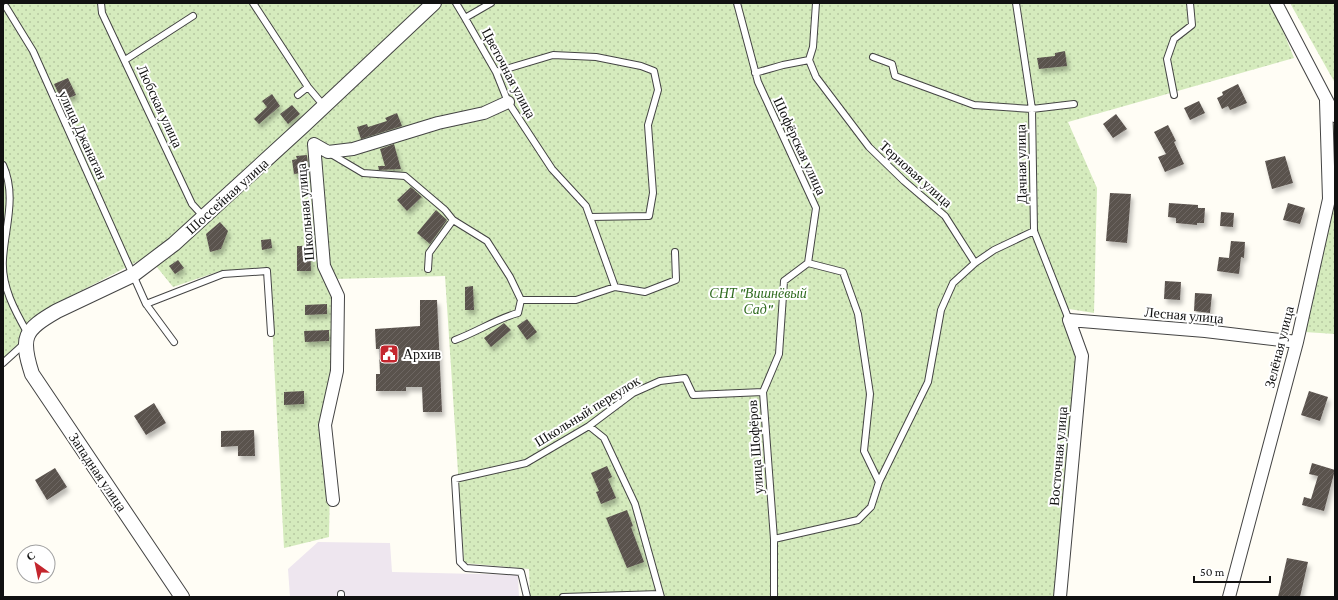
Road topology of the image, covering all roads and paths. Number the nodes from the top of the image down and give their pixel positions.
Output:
1 (12, 3) edge
2 (101, 3) edge
3 (253, 3) edge
4 (434, 3) edge
5 (456, 3) edge
6 (490, 3) edge
7 (737, 3) edge
8 (816, 3) edge
9 (1190, 3) edge
10 (1276, 3) edge
11 (1018, 4) edge
12 (5, 9) edge
13 (193, 16) dead end
14 (466, 18) junction
15 (873, 57) dead end
16 (125, 60) junction
17 (809, 60) junction
18 (496, 72) junction
19 (755, 74) junction
20 (308, 87) junction
21 (298, 95) dead end
22 (1174, 95) dead end
23 (1326, 101) junction
24 (508, 102) junction
25 (1074, 104) dead end
26 (324, 106) junction
27 (1032, 109) junction
28 (1335, 116) edge
29 (303, 126) junction
30 (314, 144) junction
31 (328, 152) junction
32 (3, 165) edge
33 (203, 216) junction
34 (590, 217) junction
35 (453, 220) junction
36 (6, 226) edge
37 (1034, 231) junction
38 (675, 252) dead end
39 (808, 263) junction
40 (975, 263) junction
41 (428, 268) dead end
42 (133, 275) junction
43 (615, 287) junction
44 (521, 300) junction
45 (146, 304) junction
46 (1069, 320) junction
47 (271, 333) dead end
48 (26, 338) junction
49 (455, 340) dead end
50 (174, 342) dead end
51 (1297, 342) junction
52 (3, 363) edge
53 (763, 392) junction
54 (589, 426) junction
55 (879, 482) junction
56 (333, 500) dead end
57 (774, 539) junction
58 (660, 596) edge
59 (182, 597) edge
60 (527, 597) edge
61 (563, 597) edge
62 (774, 597) edge
63 (1060, 597) edge
64 (1229, 597) edge

1 - 12 lane
2 - 16 lane, Любская улица
3 - 20 lane
4 - 26 street, Шоссейная улица
5 - 14 lane
6 - 14 lane, Цветочная улица
7 - 19 lane, Шофёрская улица
8 - 17 lane
9 - 22 lane
10 - 23 street
11 - 27 lane, Дачная улица
12 - 42 lane, улица Джанатан
13 - 16 lane
14 - 18 lane, Цветочная улица
15 - 27 lane
16 - 33 lane, Любская улица
17 - 19 lane
17 - 40 lane, Терновая улица
18 - 24 lane, Цветочная улица
18 - 34 lane
19 - 39 lane, Шофёрская улица
20 - 21 lane
20 - 26 lane
23 - 28 street
23 - 51 street, Зелёная улица
24 - 31 street
24 - 34 lane, Цветочная улица
25 - 27 lane
26 - 29 street, Шоссейная улица
27 - 37 lane, Дачная улица
29 - 30 street
29 - 33 street, Шоссейная улица
30 - 31 street, Школьная улица
30 - 56 street, Школьная улица
31 - 35 lane
32 - 36 lane
33 - 42 street, Шоссейная улица
34 - 43 lane, Цветочная улица
35 - 41 lane
35 - 44 lane
36 - 48 lane
37 - 40 lane
37 - 46 lane, Дачная улица
38 - 43 lane
39 - 53 lane, улица Шофёров
39 - 55 lane
40 - 55 lane
42 - 45 lane, улица Джанатан
42 - 48 street, Шоссейная улица
43 - 44 lane
44 - 49 lane
45 - 47 lane
45 - 50 lane, улица Джанатан
46 - 51 street, Лесная улица
46 - 63 street, Восточная улица
48 - 52 lane, Шоссейная улица
48 - 59 street, Западная улица
51 - 64 street, Зелёная улица
53 - 54 lane, Школьный переулок
53 - 57 lane, улица Шофёров
54 - 58 lane
54 - 60 lane, Школьный переулок
55 - 57 lane
57 - 62 lane, улица Шофёров
58 - 61 lane

